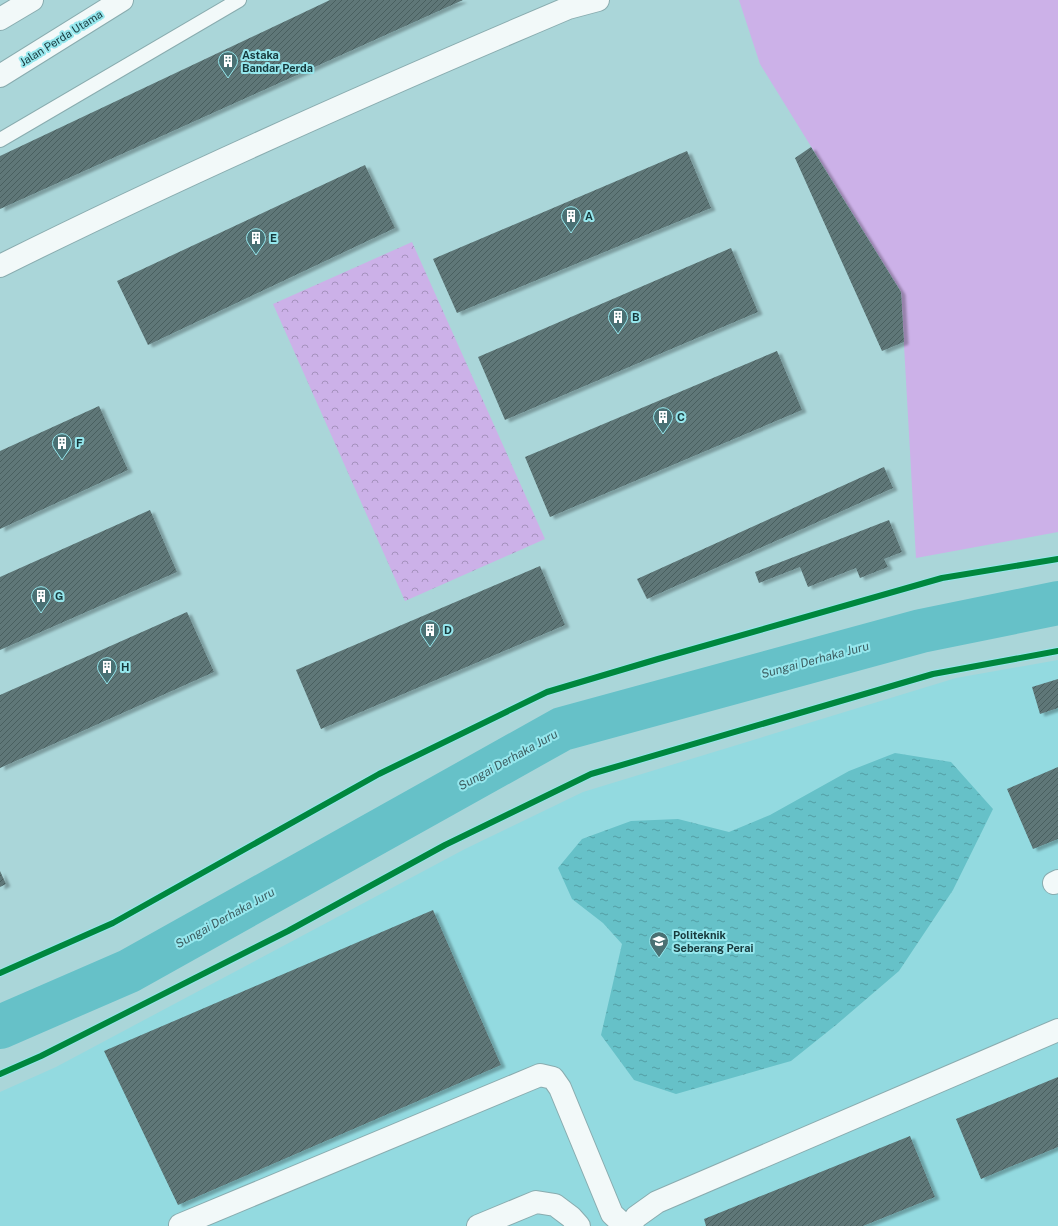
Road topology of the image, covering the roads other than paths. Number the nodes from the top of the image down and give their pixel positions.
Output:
1 (32, 0) edge
2 (122, 0) edge
3 (239, 0) edge
4 (598, 0) edge
5 (566, 4) edge
6 (0, 19) edge
7 (0, 76) edge
8 (0, 140) edge
9 (0, 266) edge
10 (1058, 1030) edge
11 (180, 1225) dead end
12 (478, 1226) edge
13 (579, 1226) edge
14 (625, 1226) edge
15 (630, 1226) edge

1 - 6 street
2 - 7 street, Jalan Perda Utama
3 - 8 lane
4 - 5 street
5 - 9 street
10 - 15 street
11 - 14 street
12 - 13 street

